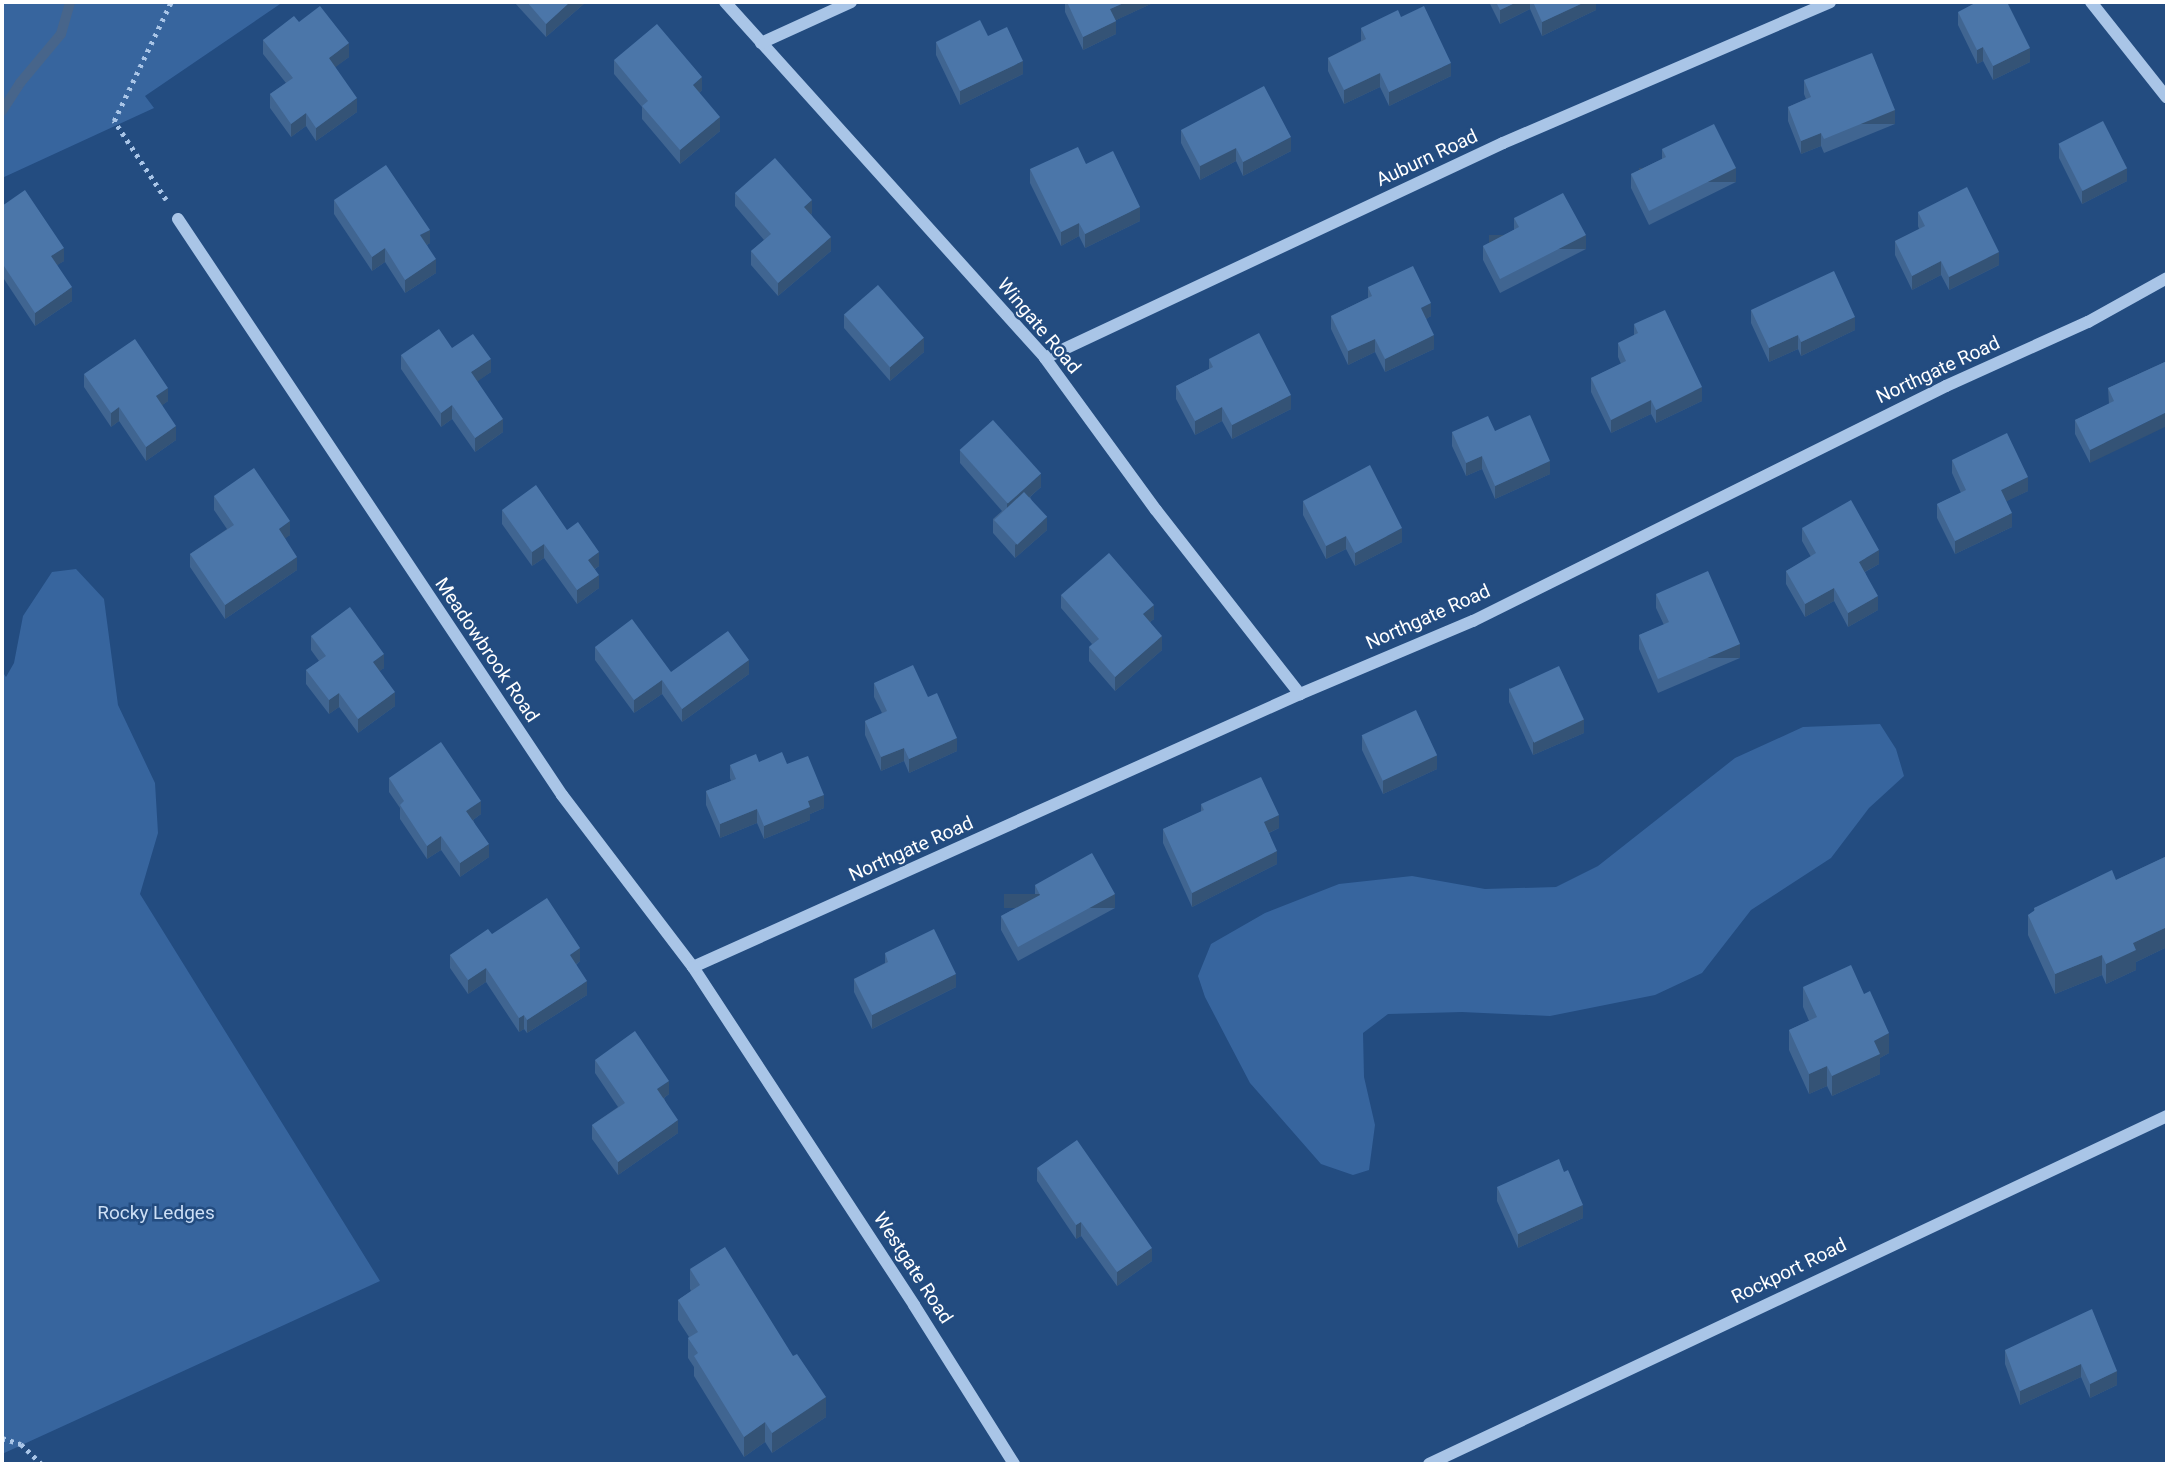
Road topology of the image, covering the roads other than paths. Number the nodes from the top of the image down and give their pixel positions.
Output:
1 (725, 2) edge
2 (851, 2) edge
3 (1830, 2) edge
4 (2091, 2) edge
5 (761, 43) junction
6 (2167, 98) edge
7 (178, 219) road end
8 (2167, 278) edge
9 (1045, 358) junction
10 (1300, 695) junction
11 (693, 967) junction
12 (777, 1093) joint
13 (2167, 1116) edge
14 (1014, 1464) edge
15 (1429, 1464) edge

1 - 5 street, Wingate Road
2 - 5 street
3 - 9 street, Auburn Road
4 - 6 street
5 - 9 street, Wingate Road
7 - 11 street, Meadowbrook Road
8 - 10 street, Northgate Road
9 - 10 street, Wingate Road
10 - 11 street, Northgate Road
11 - 12 street, Meadowbrook Road
12 - 14 street, Westgate Road
13 - 15 street, Rockport Road

